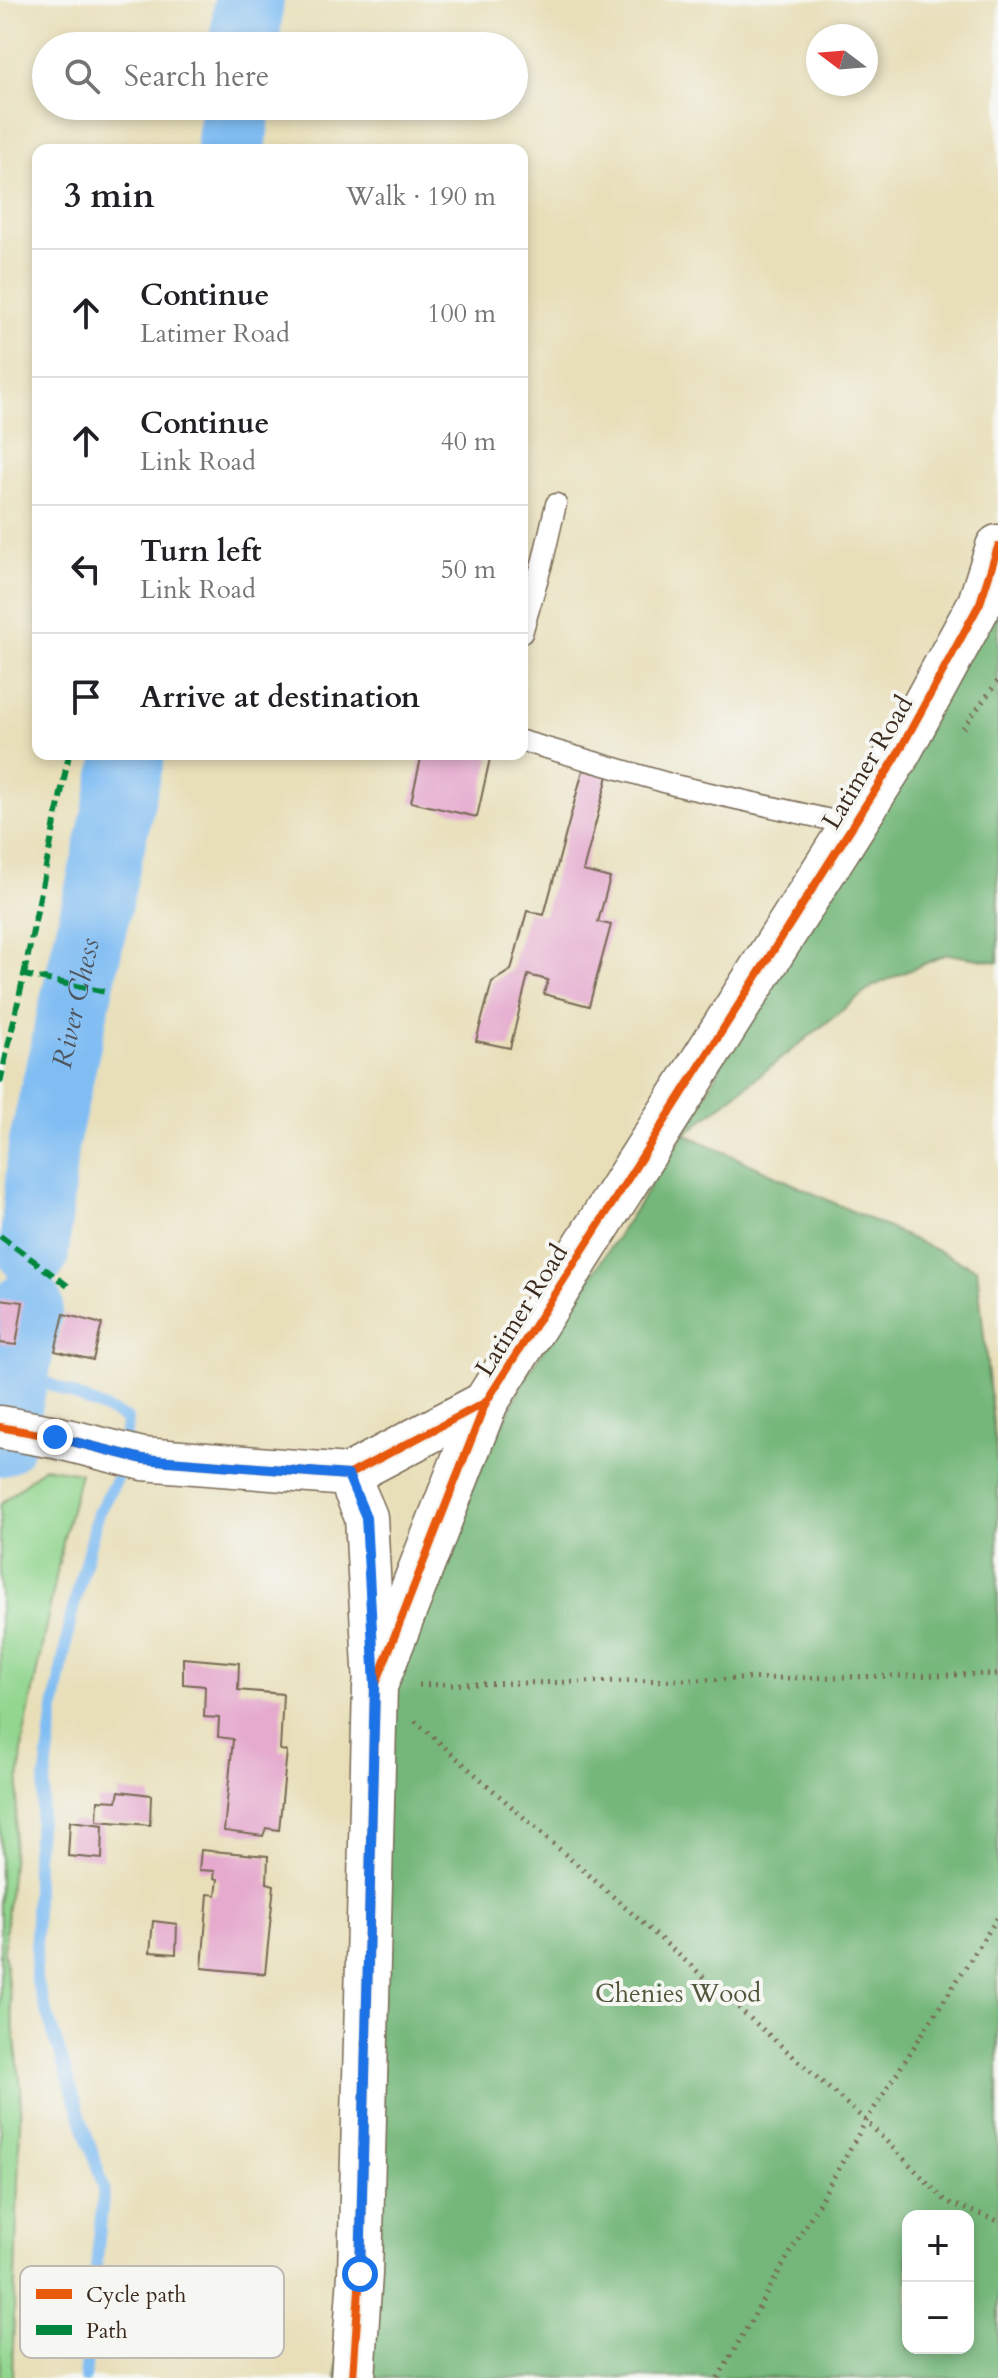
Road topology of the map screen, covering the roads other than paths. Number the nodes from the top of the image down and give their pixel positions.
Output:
1 (556, 504) dead end
2 (998, 547) edge
3 (528, 612) edge
4 (528, 743) edge
5 (853, 825) junction
6 (486, 1402) junction
7 (0, 1427) edge
8 (348, 1475) junction
9 (375, 1686) junction
10 (353, 2378) edge

1 - 3 lane
2 - 5 street, Latimer Road
4 - 5 lane
5 - 6 street, Latimer Road
6 - 8 street
6 - 9 street, Latimer Road
7 - 8 street
8 - 9 street
9 - 10 street, Latimer Road

